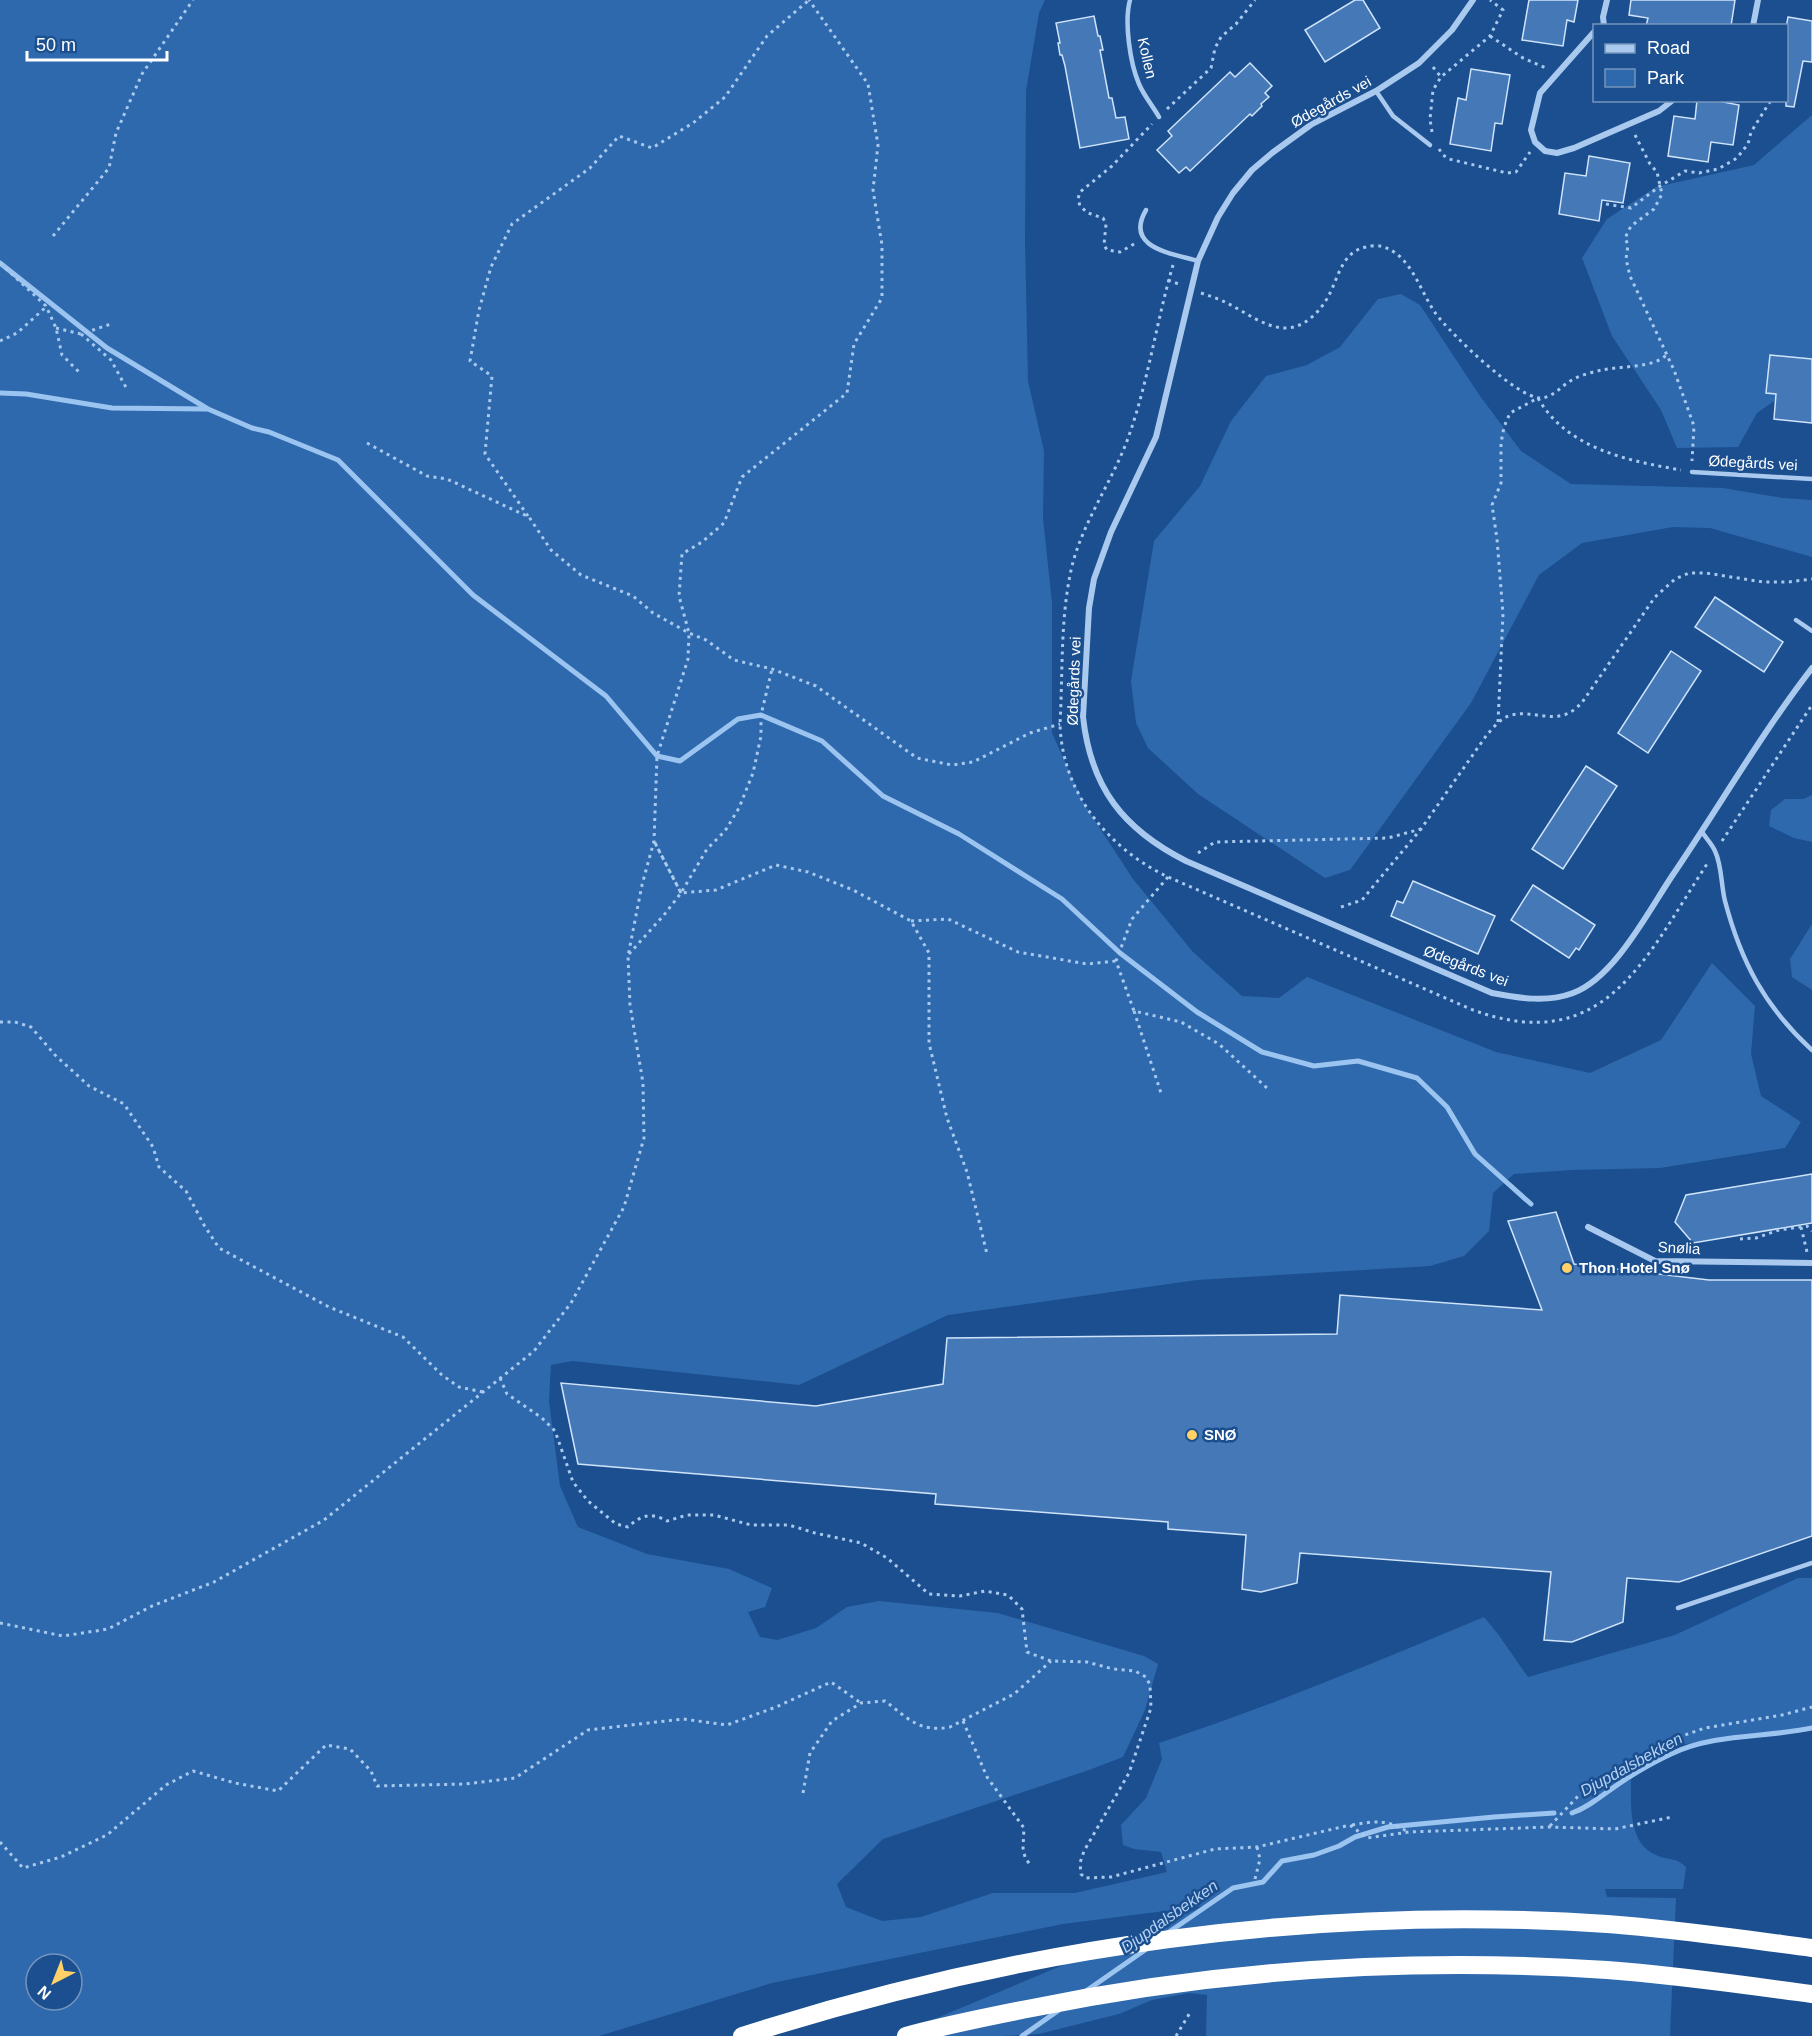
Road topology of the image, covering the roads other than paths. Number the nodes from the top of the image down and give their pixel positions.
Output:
1 (1130, 0) edge
2 (1473, 0) edge
3 (1607, 0) edge
4 (1758, 0) edge
5 (1604, 24) edge
6 (1753, 24) edge
7 (1593, 33) edge
8 (1376, 91) junction
9 (1670, 102) edge
10 (1159, 117) road end
11 (1430, 145) dead end
12 (1146, 210) dead end
13 (1198, 261) junction
14 (1692, 472) road end
15 (1812, 479) edge
16 (1796, 620) dead end
17 (1812, 631) edge
18 (1812, 668) edge
19 (1702, 832) junction
20 (1812, 1050) edge
21 (1587, 1227) dead end
22 (1811, 1263) edge
23 (1812, 1563) edge
24 (1678, 1608) dead end
25 (1812, 1948) edge
26 (1807, 1995) edge
27 (742, 2036) edge
28 (906, 2036) edge

1 - 10 lane, Kollen
2 - 8 street, Ødegårds vei
3 - 5 street
4 - 6 street
7 - 9 street
8 - 11 lane
8 - 13 street, Ødegårds vei
12 - 13 lane
13 - 19 street, Ødegårds vei
14 - 15 lane, Ødegårds vei
16 - 17 lane
18 - 19 street, Ødegårds vei
19 - 20 lane
21 - 22 street, Snølia
23 - 24 lane
25 - 27 highway
26 - 28 highway

